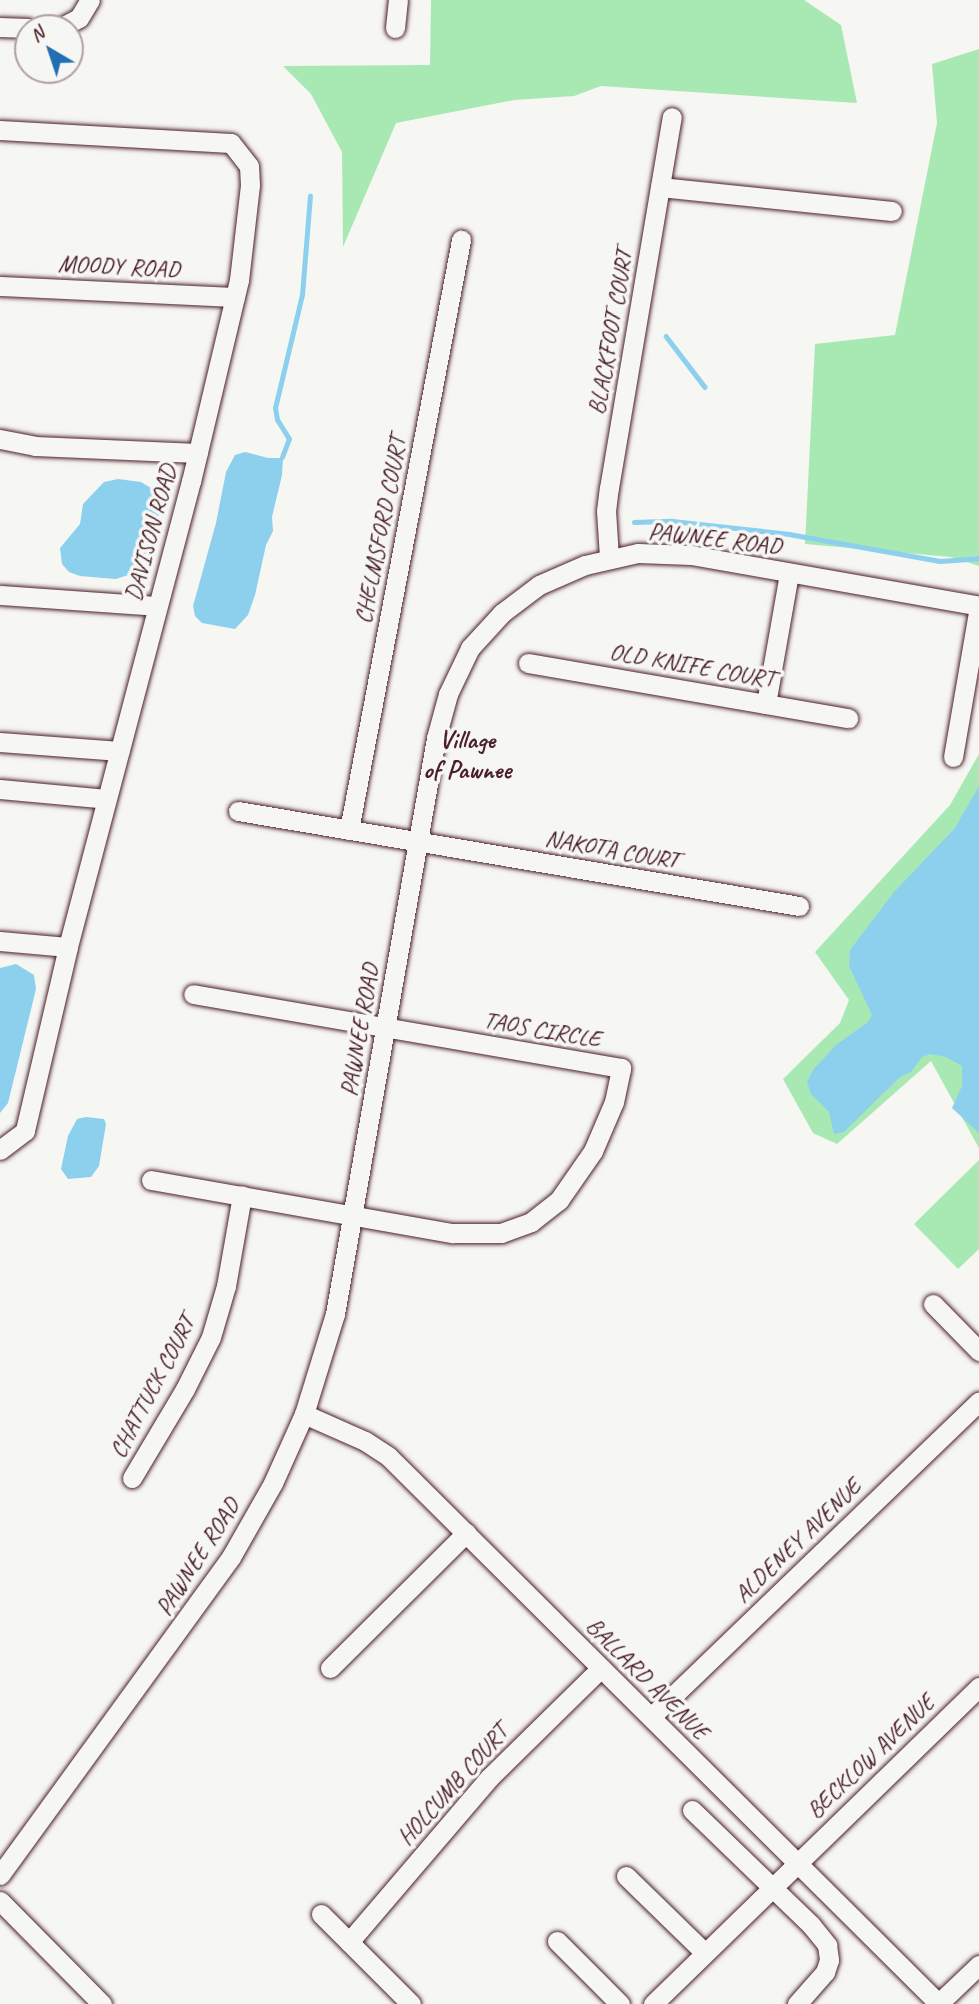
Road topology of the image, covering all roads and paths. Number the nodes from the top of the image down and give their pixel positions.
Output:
1 (398, 0) edge
2 (395, 28) dead end
3 (672, 117) dead end
4 (0, 135) edge
5 (660, 187) junction
6 (892, 211) dead end
7 (461, 240) dead end
8 (0, 286) edge
9 (235, 298) junction
10 (0, 439) edge
11 (198, 453) junction
12 (609, 557) junction
13 (789, 573) junction
14 (0, 596) edge
15 (157, 606) junction
16 (979, 606) edge
17 (528, 663) dead end
18 (766, 704) junction
19 (848, 718) dead end
20 (0, 742) edge
21 (120, 751) junction
22 (953, 757) dead end
23 (0, 789) edge
24 (107, 799) junction
25 (238, 811) dead end
26 (349, 830) junction
27 (418, 841) junction
28 (799, 906) dead end
29 (0, 941) edge
30 (68, 947) junction
31 (193, 994) dead end
32 (385, 1028) junction
33 (0, 1150) edge
34 (151, 1180) dead end
35 (242, 1195) junction
36 (353, 1216) junction
37 (933, 1304) dead end
38 (979, 1351) edge
39 (979, 1401) edge
40 (304, 1414) junction
41 (132, 1478) dead end
42 (466, 1534) junction
43 (330, 1668) dead end
44 (601, 1668) junction
45 (979, 1687) edge
46 (651, 1717) junction
47 (692, 1810) dead end
48 (796, 1862) junction
49 (0, 1875) edge
50 (626, 1876) dead end
51 (771, 1887) junction
52 (0, 1901) edge
53 (321, 1914) dead end
54 (557, 1941) dead end
55 (349, 1942) junction
56 (705, 1953) junction
57 (979, 1965) edge
58 (102, 2004) edge
59 (411, 2004) edge
60 (620, 2004) edge
61 (653, 2004) edge
62 (797, 2004) edge
63 (938, 2004) edge

1 - 2 street
3 - 5 street, BLACKFOOT COURT
4 - 9 street, DAVISON ROAD
5 - 6 street
5 - 12 street, BLACKFOOT COURT
7 - 26 street, CHELMSFORD COURT
8 - 9 street, MOODY ROAD
9 - 11 street, DAVISON ROAD
10 - 11 street
11 - 15 street, DAVISON ROAD
12 - 13 street, PAWNEE ROAD
12 - 27 street, PAWNEE ROAD
13 - 16 street, PAWNEE ROAD
13 - 18 street
14 - 15 street
15 - 21 street, DAVISON ROAD
16 - 22 street
17 - 18 street, OLD KNIFE COURT
18 - 19 street, OLD KNIFE COURT
20 - 21 street
21 - 24 street, DAVISON ROAD
23 - 24 street
24 - 30 street, DAVISON ROAD
25 - 26 street, NAKOTA COURT
26 - 27 street, NAKOTA COURT
27 - 28 street, NAKOTA COURT
27 - 32 street, PAWNEE ROAD
29 - 30 street
30 - 33 street, DAVISON ROAD
31 - 32 street
32 - 36 street, PAWNEE ROAD
32 - 36 street, TAOS CIRCLE
34 - 35 street
35 - 36 street
35 - 41 street, CHATTUCK COURT
36 - 40 street, PAWNEE ROAD
37 - 38 street
39 - 46 street, ALDENEY AVENUE
40 - 42 street, BALLARD AVENUE
40 - 49 street, PAWNEE ROAD
42 - 43 street
42 - 44 street, BALLARD AVENUE
44 - 46 street, BALLARD AVENUE
44 - 55 street, HOLCUMB COURT
45 - 48 street, BECKLOW AVENUE
46 - 48 street, BALLARD AVENUE
47 - 51 street
48 - 51 street, BECKLOW AVENUE
48 - 63 street, BALLARD AVENUE
50 - 56 street
51 - 56 street, BECKLOW AVENUE
51 - 62 street
52 - 58 street
53 - 55 street
54 - 60 street
55 - 59 street
56 - 61 street, BECKLOW AVENUE
57 - 63 street

